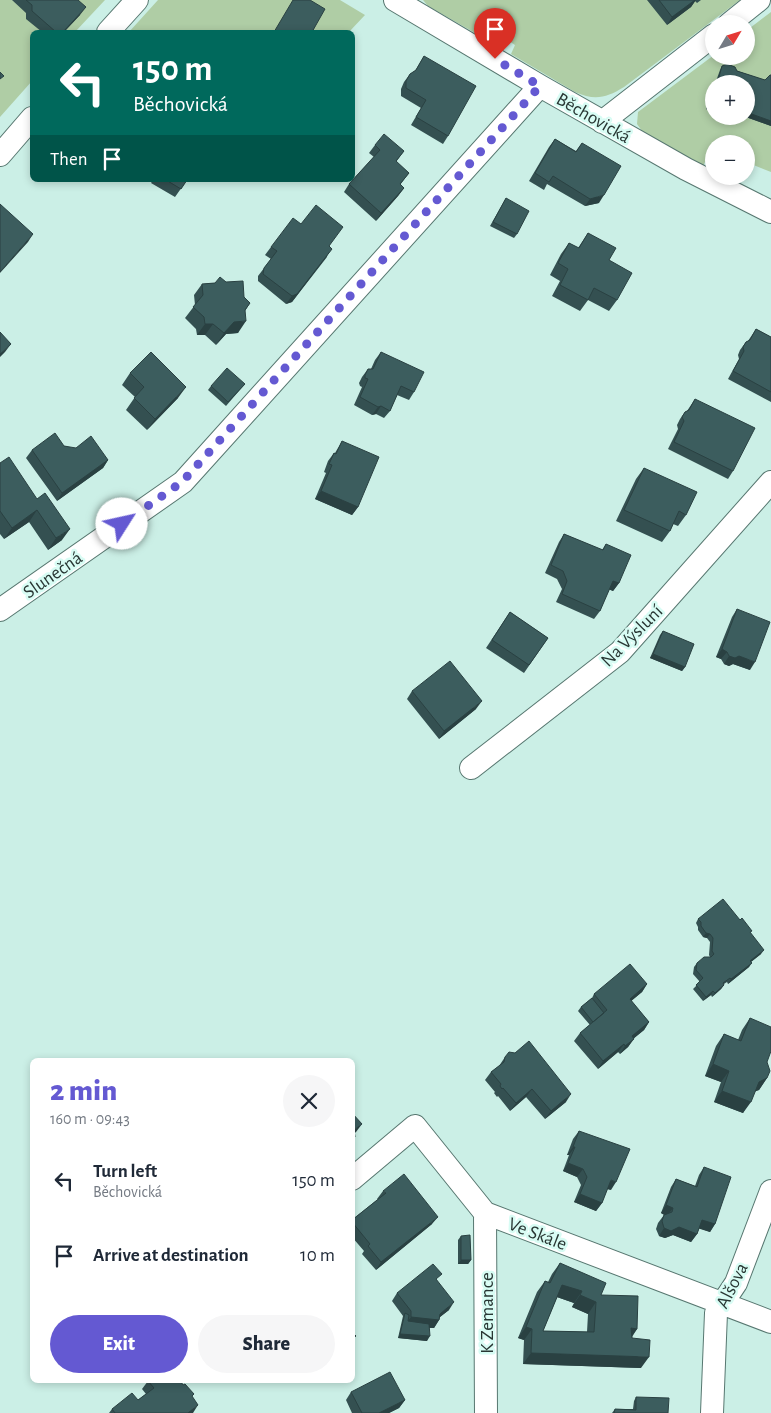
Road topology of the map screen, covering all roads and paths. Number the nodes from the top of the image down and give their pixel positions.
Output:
1 (137, 0) edge
2 (395, 0) edge
3 (759, 0) edge
4 (740, 15) edge
5 (110, 30) edge
6 (705, 42) edge
7 (540, 86) junction
8 (30, 120) edge
9 (602, 122) junction
10 (0, 155) edge
11 (771, 212) edge
12 (771, 482) edge
13 (0, 610) edge
14 (471, 768) dead end
15 (355, 1176) edge
16 (771, 1191) edge
17 (485, 1212) junction
18 (722, 1303) junction
19 (771, 1322) edge
20 (486, 1413) edge
21 (712, 1413) edge

1 - 5 street
2 - 7 street, Běchovická
3 - 4 street
6 - 9 street
7 - 9 street, Běchovická
7 - 13 street, Slunečná
8 - 10 street
9 - 11 street, Běchovická
12 - 14 street, Na Výsluní
15 - 17 street, Ve Skále
16 - 18 street, Alšova
17 - 18 street, Ve Skále
17 - 20 street, K Zemance
18 - 19 street, Ve Skále
18 - 21 street, Alšova

